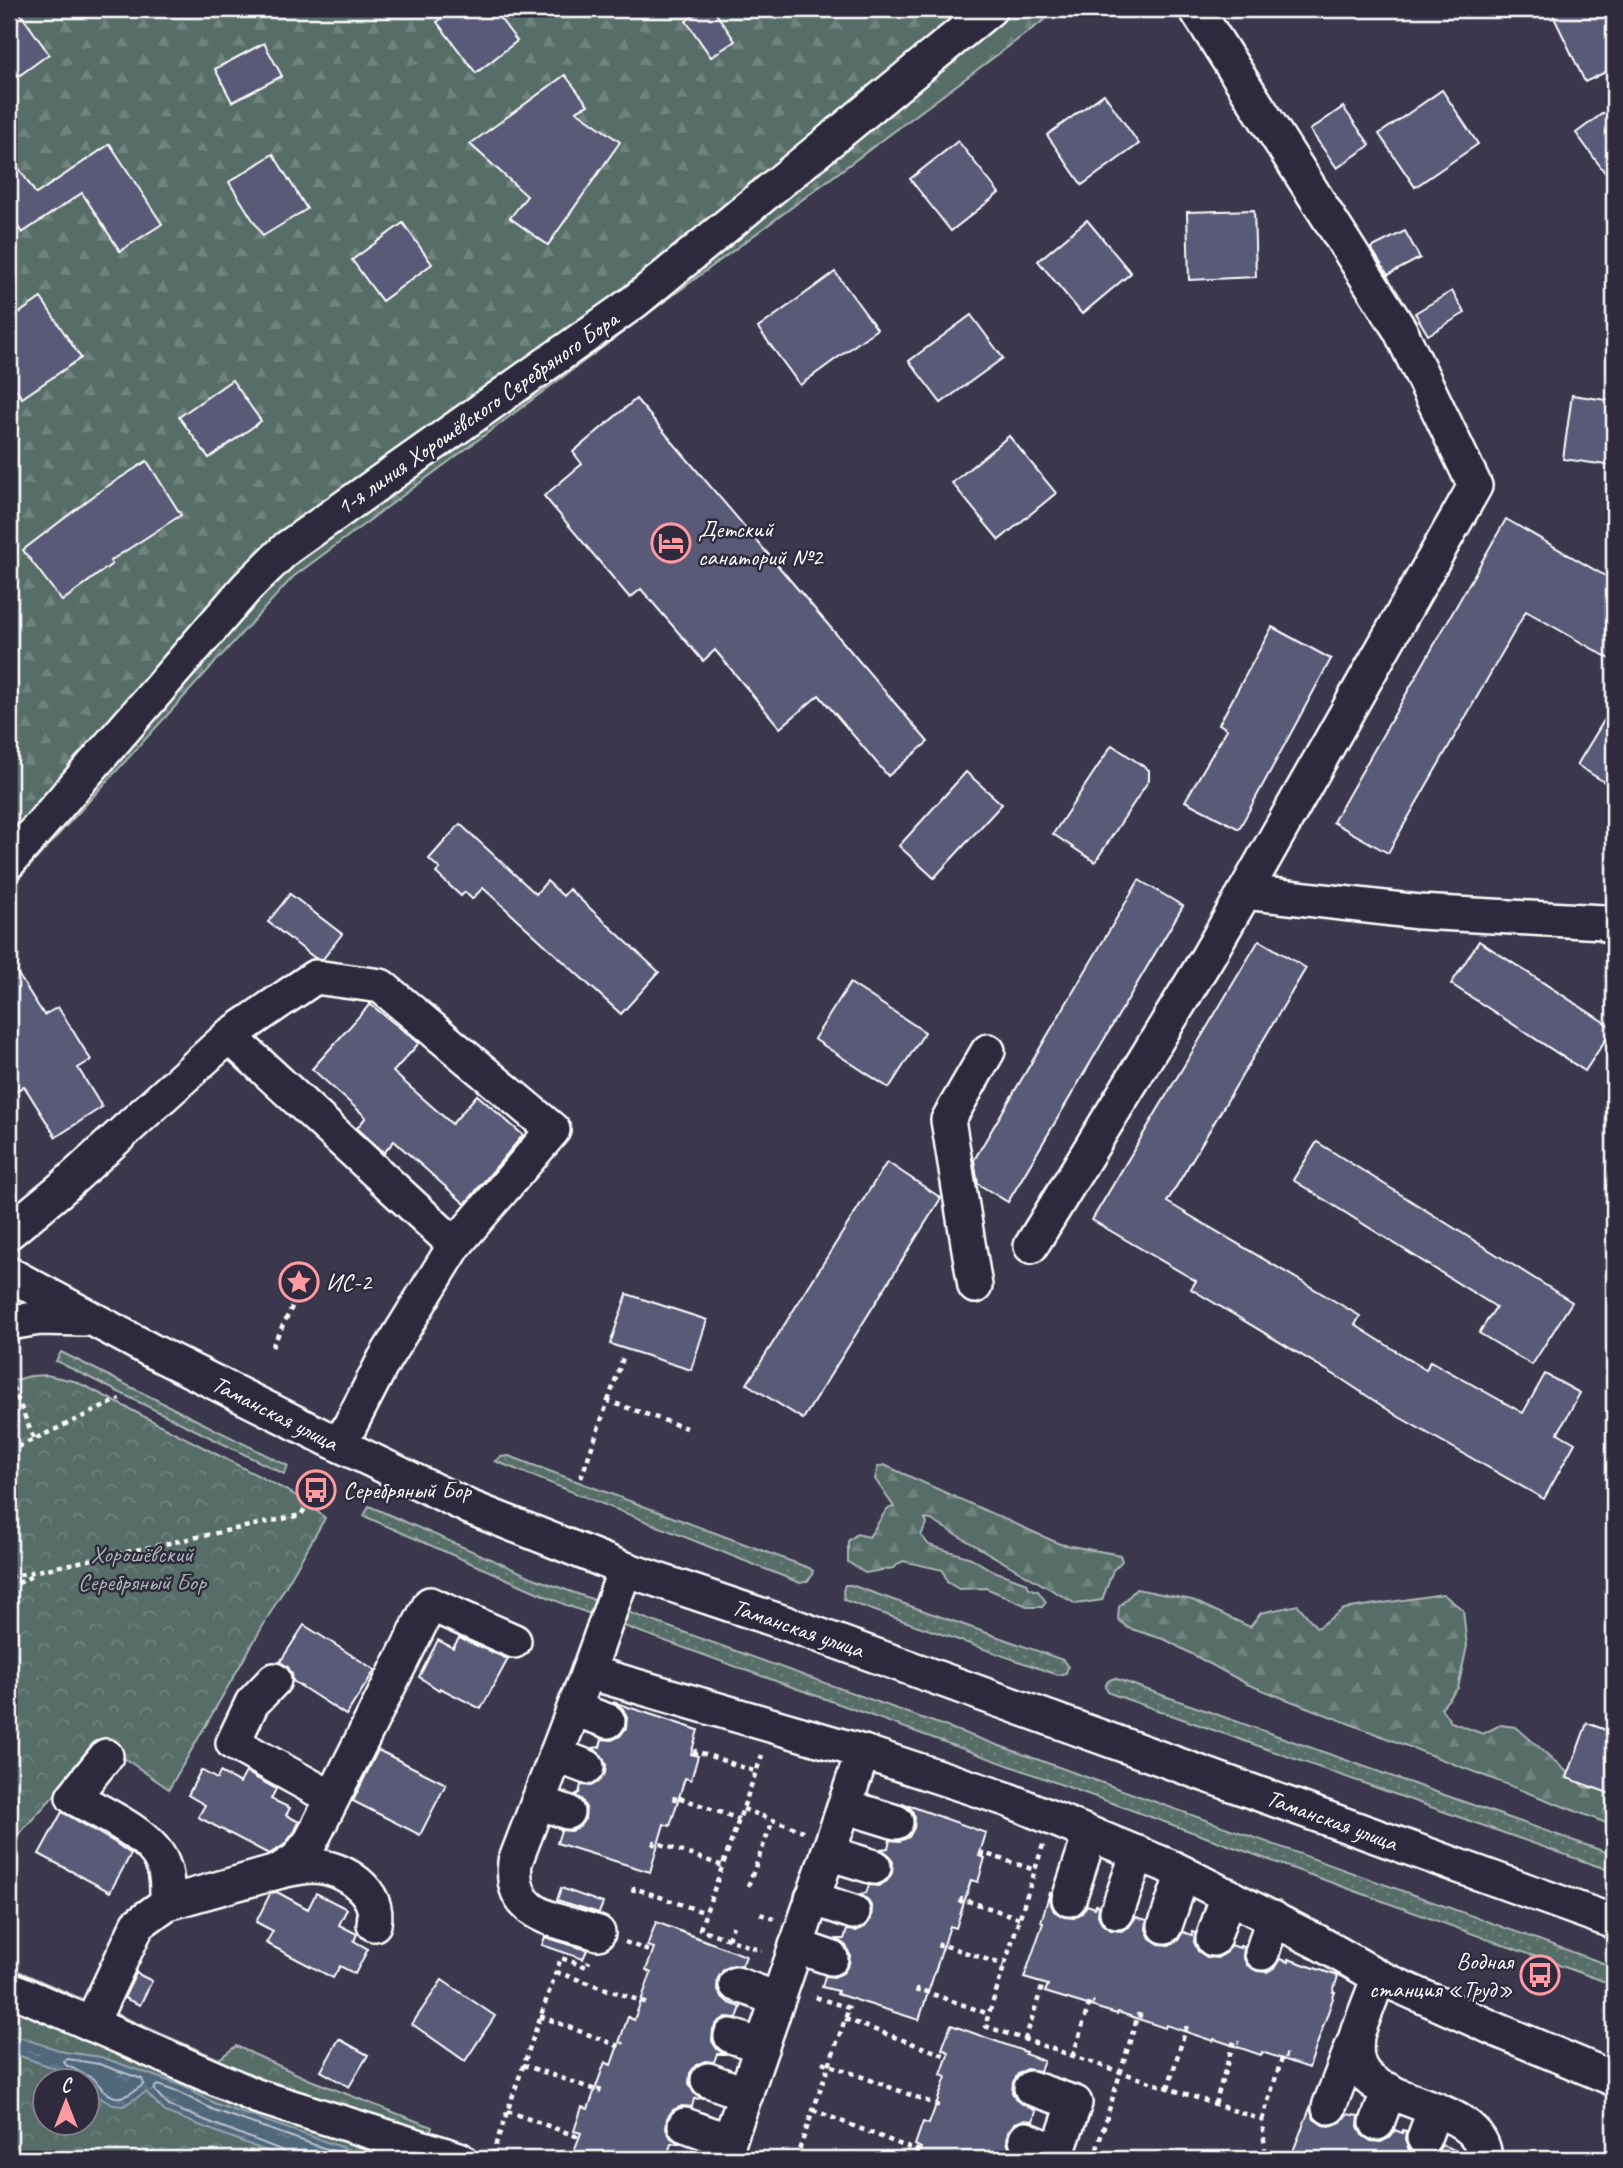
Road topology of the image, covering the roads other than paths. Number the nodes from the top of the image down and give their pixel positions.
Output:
1 (990, 9) edge
2 (1196, 9) edge
3 (9, 862) edge
4 (1245, 892) junction
5 (1614, 928) edge
6 (229, 1036) junction
7 (988, 1051) dead end
8 (9, 1231) edge
9 (455, 1245) junction
10 (1031, 1246) dead end
11 (9, 1274) edge
12 (975, 1286) dead end
13 (90, 1320) junction
14 (9, 1323) edge
15 (340, 1446) junction
16 (625, 1569) junction
17 (514, 1641) dead end
18 (588, 1672) junction
19 (274, 1680) dead end
20 (574, 1709) junction
21 (608, 1721) dead end
22 (863, 1752) junction
23 (556, 1755) junction
24 (106, 1756) dead end
25 (587, 1767) dead end
26 (332, 1798) junction
27 (844, 1806) junction
28 (896, 1822) dead end
29 (1090, 1834) junction
30 (817, 1843) junction
31 (1138, 1853) junction
32 (874, 1867) dead end
33 (277, 1872) junction
34 (1183, 1873) junction
35 (1228, 1895) junction
36 (812, 1898) junction
37 (1069, 1899) dead end
38 (167, 1903) junction
39 (853, 1912) dead end
40 (1117, 1912) dead end
41 (1273, 1918) junction
42 (1614, 1922) edge
43 (374, 1924) dead end
44 (1166, 1926) dead end
45 (598, 1933) road end
46 (1213, 1939) dead end
47 (1262, 1953) dead end
48 (831, 1958) dead end
49 (784, 1962) junction
50 (1378, 1977) junction
51 (736, 1984) dead end
52 (9, 1988) edge
53 (91, 2024) junction
54 (1358, 2029) junction
55 (731, 2036) dead end
56 (762, 2046) junction
57 (1614, 2079) edge
58 (708, 2080) dead end
59 (1031, 2088) dead end
60 (1389, 2090) junction
61 (746, 2094) junction
62 (1329, 2107) dead end
63 (1377, 2123) dead end
64 (685, 2125) dead end
65 (1026, 2139) dead end
66 (726, 2150) edge
67 (1057, 2155) edge
68 (459, 2159) edge
69 (1486, 2159) edge

1 - 3 street, 1-я линия Хорошёвского Серебряного Бора
2 - 4 street
4 - 5 street
4 - 10 street
6 - 8 street
6 - 9 street
6 - 9 street
7 - 12 street
8 - 13 street
9 - 15 street
11 - 13 street, Таманская улица
13 - 14 street
13 - 15 street, Таманская улица
15 - 16 street, Таманская улица
16 - 18 street
16 - 42 street, Таманская улица
17 - 26 street
18 - 20 street
18 - 22 street
19 - 26 street
20 - 21 street
20 - 23 street
22 - 27 street
22 - 29 street
23 - 25 street
23 - 45 street
24 - 38 street
26 - 33 street
27 - 28 street
27 - 30 street
29 - 31 street
29 - 37 street
30 - 32 street
30 - 36 street
31 - 34 street
31 - 40 street
33 - 38 street
33 - 43 street
34 - 35 street
34 - 44 street
35 - 41 street
35 - 46 street
36 - 39 street
36 - 49 street
38 - 53 street
41 - 47 street
41 - 50 street
48 - 49 street
49 - 51 street
49 - 56 street
50 - 54 street
50 - 57 street
52 - 53 street
53 - 68 street
54 - 60 street
54 - 62 street
55 - 56 street
56 - 61 street
58 - 61 street
59 - 67 street
60 - 63 street
60 - 69 street
61 - 66 street
64 - 66 street
65 - 67 street

